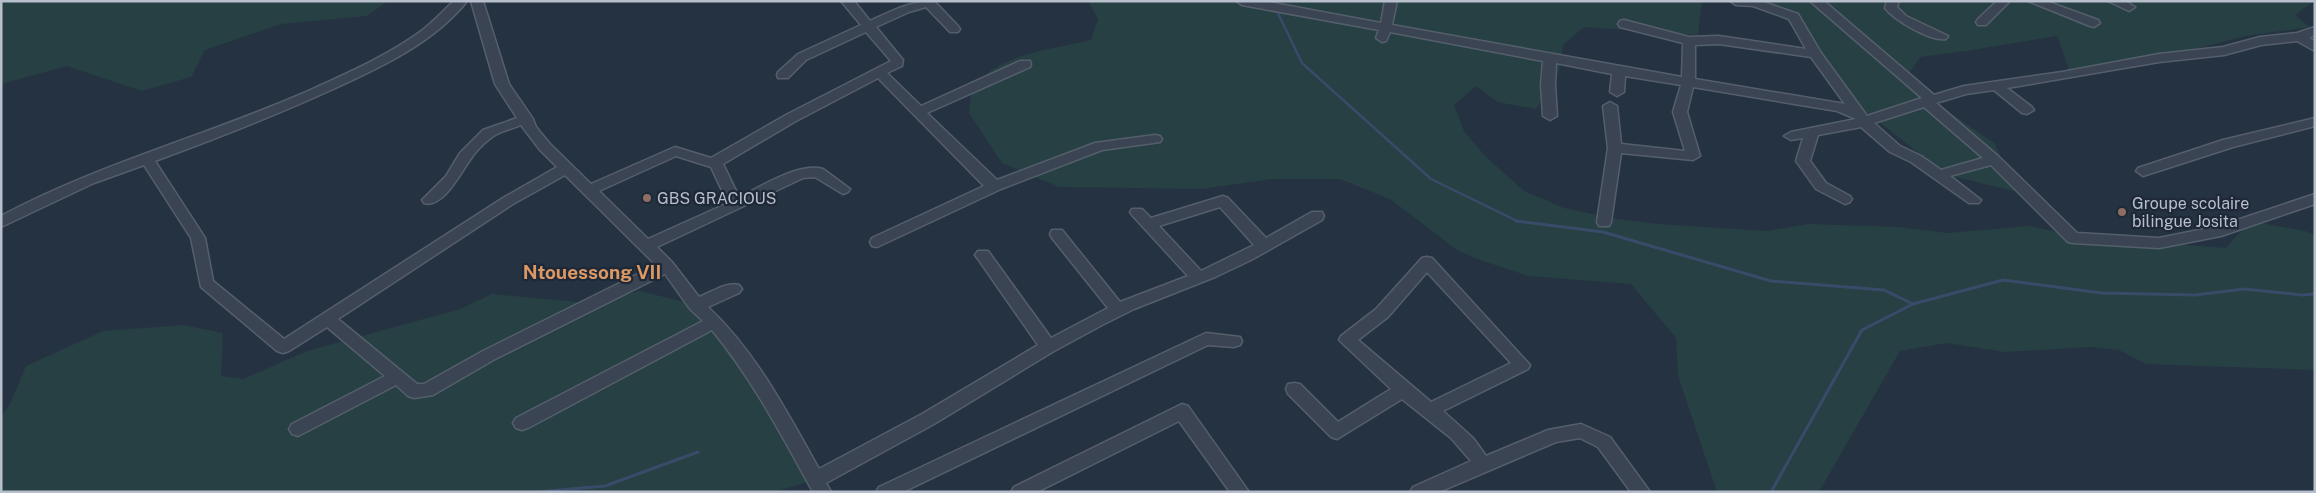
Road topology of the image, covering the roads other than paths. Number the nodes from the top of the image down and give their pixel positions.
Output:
1 (460, 1) edge
2 (478, 1) edge
3 (847, 1) edge
4 (1242, 1) edge
5 (1392, 1) edge
6 (1736, 1) edge
7 (1816, 1) edge
8 (1893, 1) edge
9 (2004, 1) edge
10 (2034, 1) edge
11 (2114, 1) edge
12 (1742, 2) edge
13 (1769, 4) edge
14 (2129, 7) dead end
15 (1982, 22) dead end
16 (2094, 23) dead end
17 (1624, 24) dead end
18 (868, 26) junction
19 (954, 29) dead end
20 (2315, 31) edge
21 (1384, 33) junction
22 (1942, 36) dead end
23 (2299, 37) junction
24 (1689, 41) junction
25 (2315, 47) edge
26 (1815, 54) junction
27 (1550, 58) junction
28 (1026, 64) dead end
29 (1619, 71) junction
30 (879, 72) junction
31 (783, 75) dead end
32 (1688, 82) junction
33 (1997, 86) junction
34 (1617, 92) dead end
35 (1927, 103) junction
36 (1610, 106) dead end
37 (2027, 110) dead end
38 (919, 112) junction
39 (1550, 116) dead end
40 (1862, 118) junction
41 (526, 120) junction
42 (2315, 122) edge
43 (1812, 132) junction
44 (1791, 136) dead end
45 (1155, 139) dead end
46 (1615, 148) junction
47 (147, 159) junction
48 (1994, 160) junction
49 (715, 162) junction
50 (566, 168) junction
51 (2143, 171) dead end
52 (1939, 175) junction
53 (996, 186) junction
54 (843, 189) dead end
55 (589, 190) junction
56 (1845, 199) dead end
57 (2315, 199) edge
58 (429, 200) dead end
59 (1974, 200) dead end
60 (736, 205) junction
61 (1137, 212) dead end
62 (1317, 216) dead end
63 (1, 222) edge
64 (1604, 222) dead end
65 (1149, 224) junction
66 (1057, 234) dead end
67 (877, 242) dead end
68 (646, 246) junction
69 (1264, 246) junction
70 (984, 255) dead end
71 (667, 266) junction
72 (1198, 278) junction
73 (734, 289) dead end
74 (696, 305) junction
75 (1118, 310) junction
76 (327, 318) junction
77 (714, 322) junction
78 (1234, 341) dead end
79 (1048, 347) junction
80 (397, 377) junction
81 (1294, 389) dead end
82 (1403, 390) junction
83 (1428, 411) junction
84 (522, 423) dead end
85 (298, 429) dead end
86 (1477, 468) junction
87 (818, 486) edge
88 (885, 492) edge
89 (1020, 492) edge
90 (1240, 492) edge
91 (1419, 492) edge
92 (1641, 492) edge

1 - 47 street
2 - 41 street
3 - 18 street
4 - 21 street
5 - 21 street
6 - 12 street
7 - 35 street
8 - 22 street
9 - 15 street
10 - 16 street
11 - 14 street
12 - 13 street
13 - 26 street
17 - 24 street
18 - 19 street
18 - 30 street
18 - 31 street
20 - 23 street
21 - 27 street
23 - 25 street
23 - 33 street
24 - 26 street
24 - 32 street
26 - 40 street
27 - 29 street
27 - 39 street
28 - 38 street
29 - 32 street
29 - 34 street
30 - 38 street
30 - 49 street
32 - 40 street
32 - 46 street
33 - 35 street
33 - 37 street
35 - 40 street
35 - 48 street
36 - 46 street
38 - 53 street
40 - 43 street
40 - 52 street
41 - 50 street
41 - 58 street
42 - 51 street
43 - 44 street
43 - 56 street
45 - 53 street
46 - 64 street
47 - 63 street
47 - 76 street
48 - 52 street
48 - 57 street
49 - 55 street
49 - 60 street
50 - 55 street
50 - 76 street
52 - 59 street
53 - 67 street
54 - 60 street
55 - 68 street
60 - 68 street
61 - 65 street
62 - 69 street
65 - 69 street
65 - 72 street
66 - 75 street
68 - 71 street
69 - 72 street
70 - 79 street
71 - 74 street
71 - 80 street
72 - 75 street
73 - 74 street
74 - 77 street
75 - 79 street
76 - 80 street
77 - 84 street
77 - 87 street
78 - 88 street
79 - 87 street
80 - 85 street
81 - 82 street
82 - 83 street
82 - 83 street
83 - 86 street
86 - 91 street
86 - 92 street
89 - 90 street

